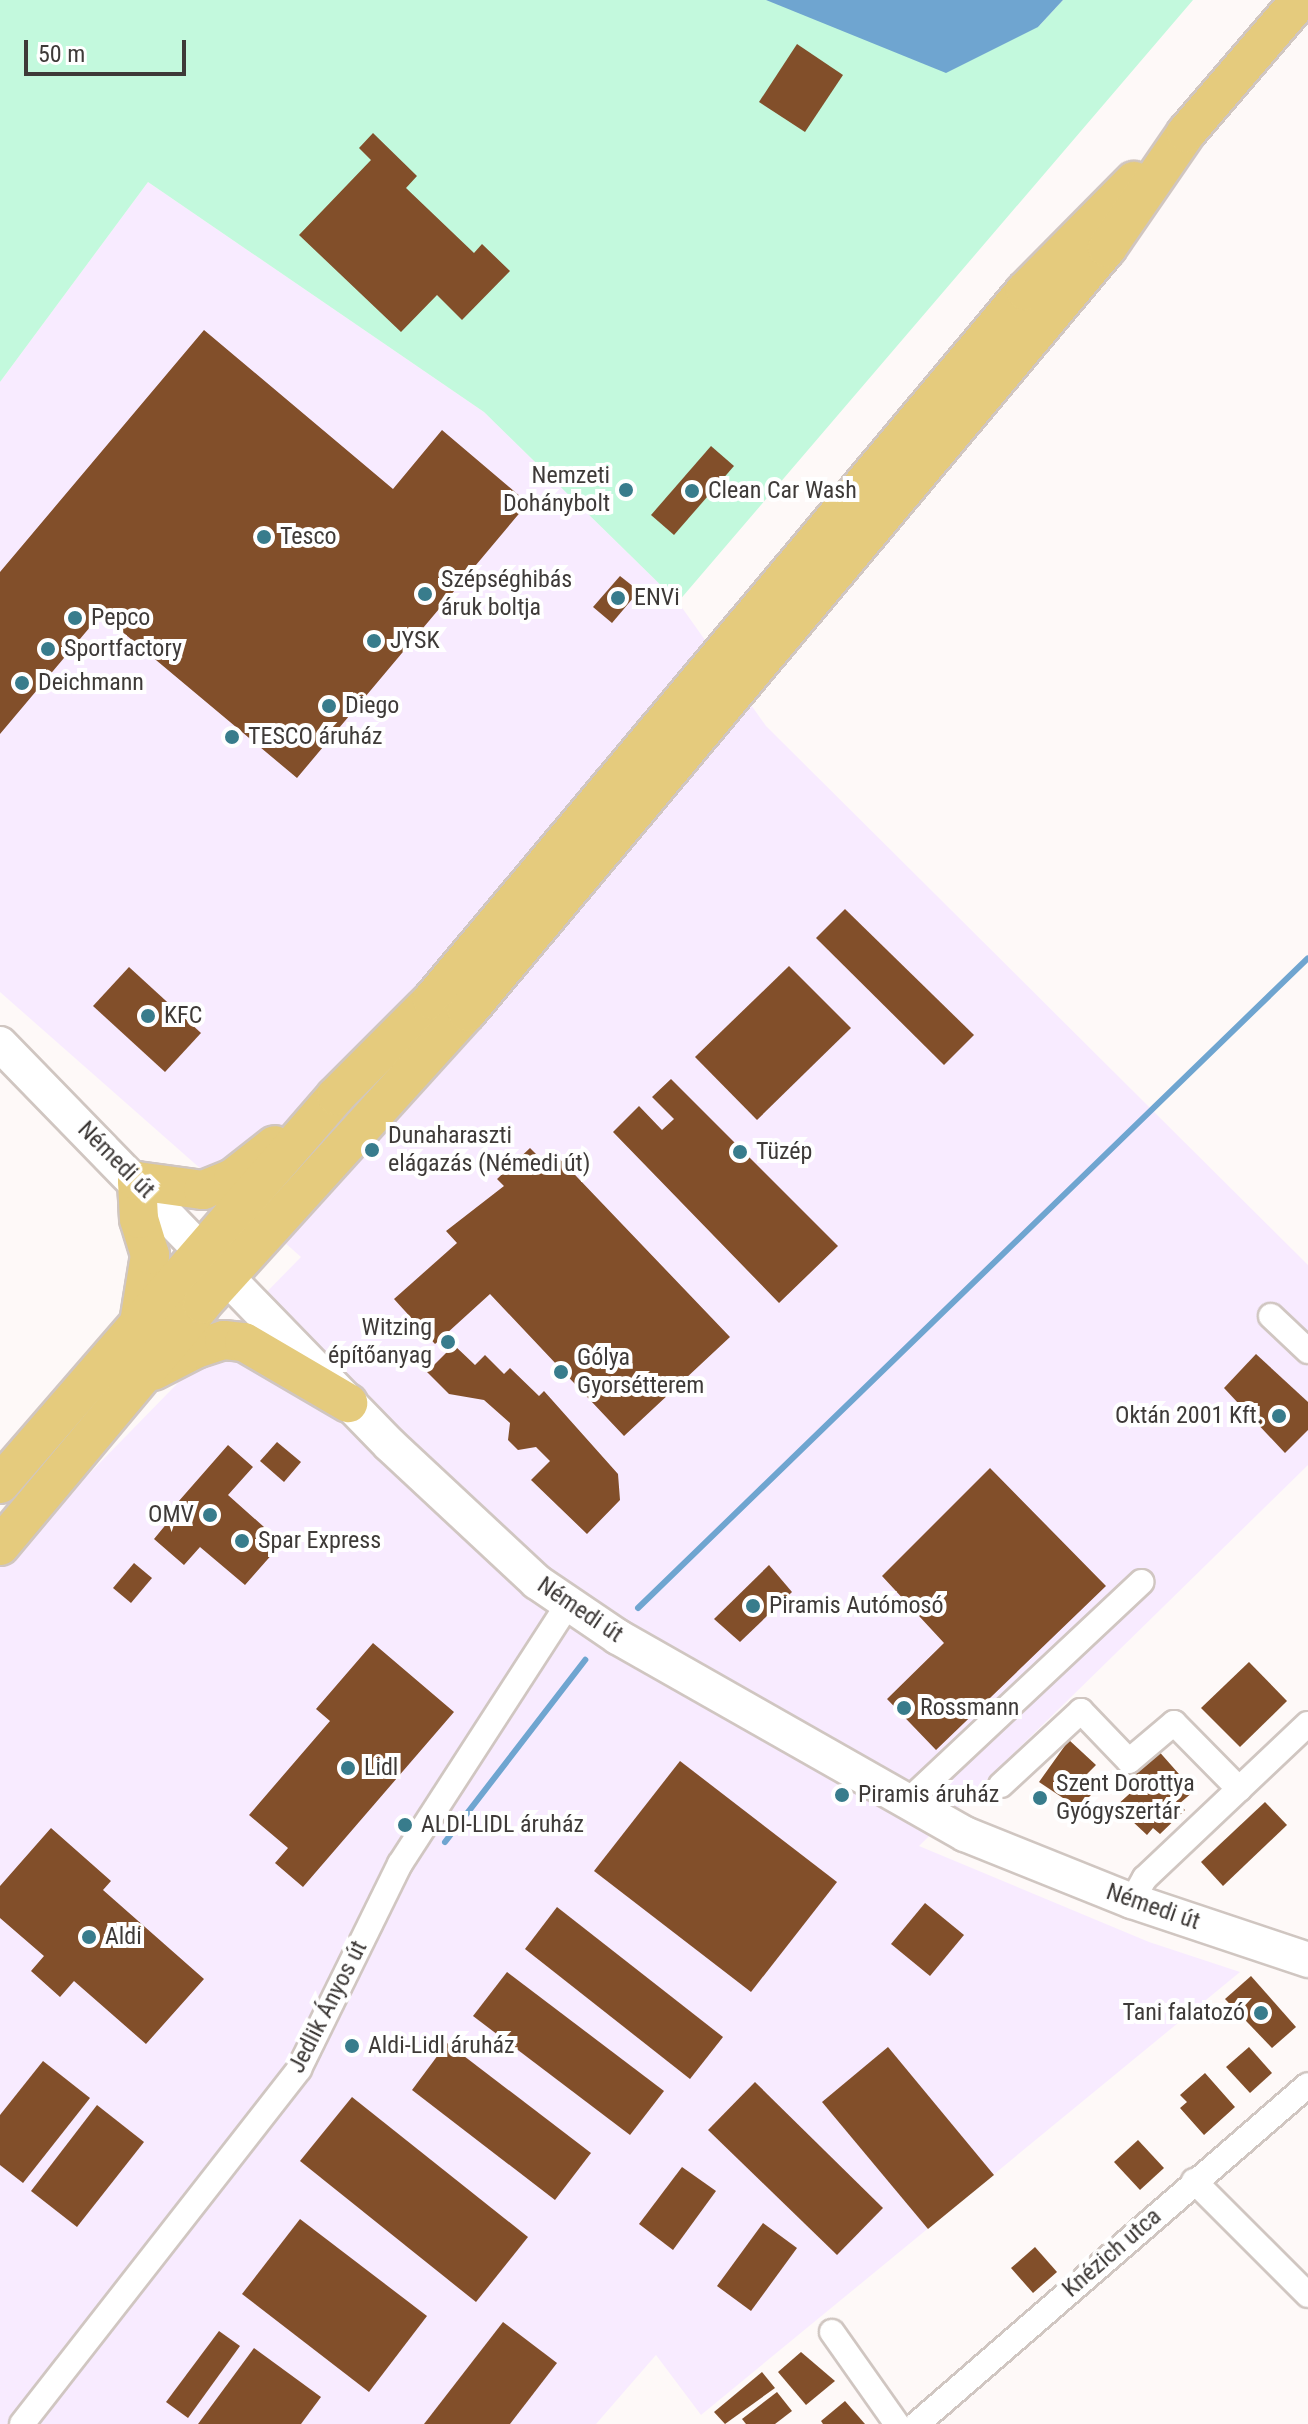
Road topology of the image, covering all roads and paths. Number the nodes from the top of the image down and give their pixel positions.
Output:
1 (1300, 0) edge
2 (1186, 133) junction
3 (0, 1044) edge
4 (336, 1096) junction
5 (137, 1181) junction
6 (218, 1263) junction
7 (1271, 1316) dead end
8 (137, 1328) junction
9 (1308, 1351) edge
10 (139, 1377) junction
11 (348, 1403) junction
12 (0, 1484) edge
13 (0, 1546) edge
14 (1141, 1582) dead end
15 (568, 1604) junction
16 (1308, 1724) edge
17 (1001, 1785) dead end
18 (1239, 1789) junction
19 (906, 1803) junction
20 (1132, 1901) junction
21 (1308, 1960) edge
22 (1308, 2085) edge
23 (1194, 2181) junction
24 (1308, 2295) edge
25 (832, 2332) dead end
26 (22, 2424) edge
27 (897, 2424) edge
28 (917, 2424) edge

1 - 2 main road
2 - 4 main road
2 - 6 main road
3 - 5 main road, Némedi út
4 - 5 main road
4 - 6 main road
5 - 6 main road, Némedi út
5 - 8 main road
6 - 8 main road
6 - 10 main road
6 - 11 main road, Némedi út
7 - 9 street
8 - 12 main road
10 - 11 main road
10 - 13 main road
11 - 15 main road, Némedi út
14 - 19 street
15 - 19 main road, Némedi út
15 - 26 street, Jedlik Ányos út
16 - 18 street
17 - 18 street
18 - 20 street
19 - 20 main road, Némedi út
20 - 21 main road, Némedi út
22 - 23 street, Knézich utca
23 - 24 street
23 - 28 street, Knézich utca
25 - 27 street

